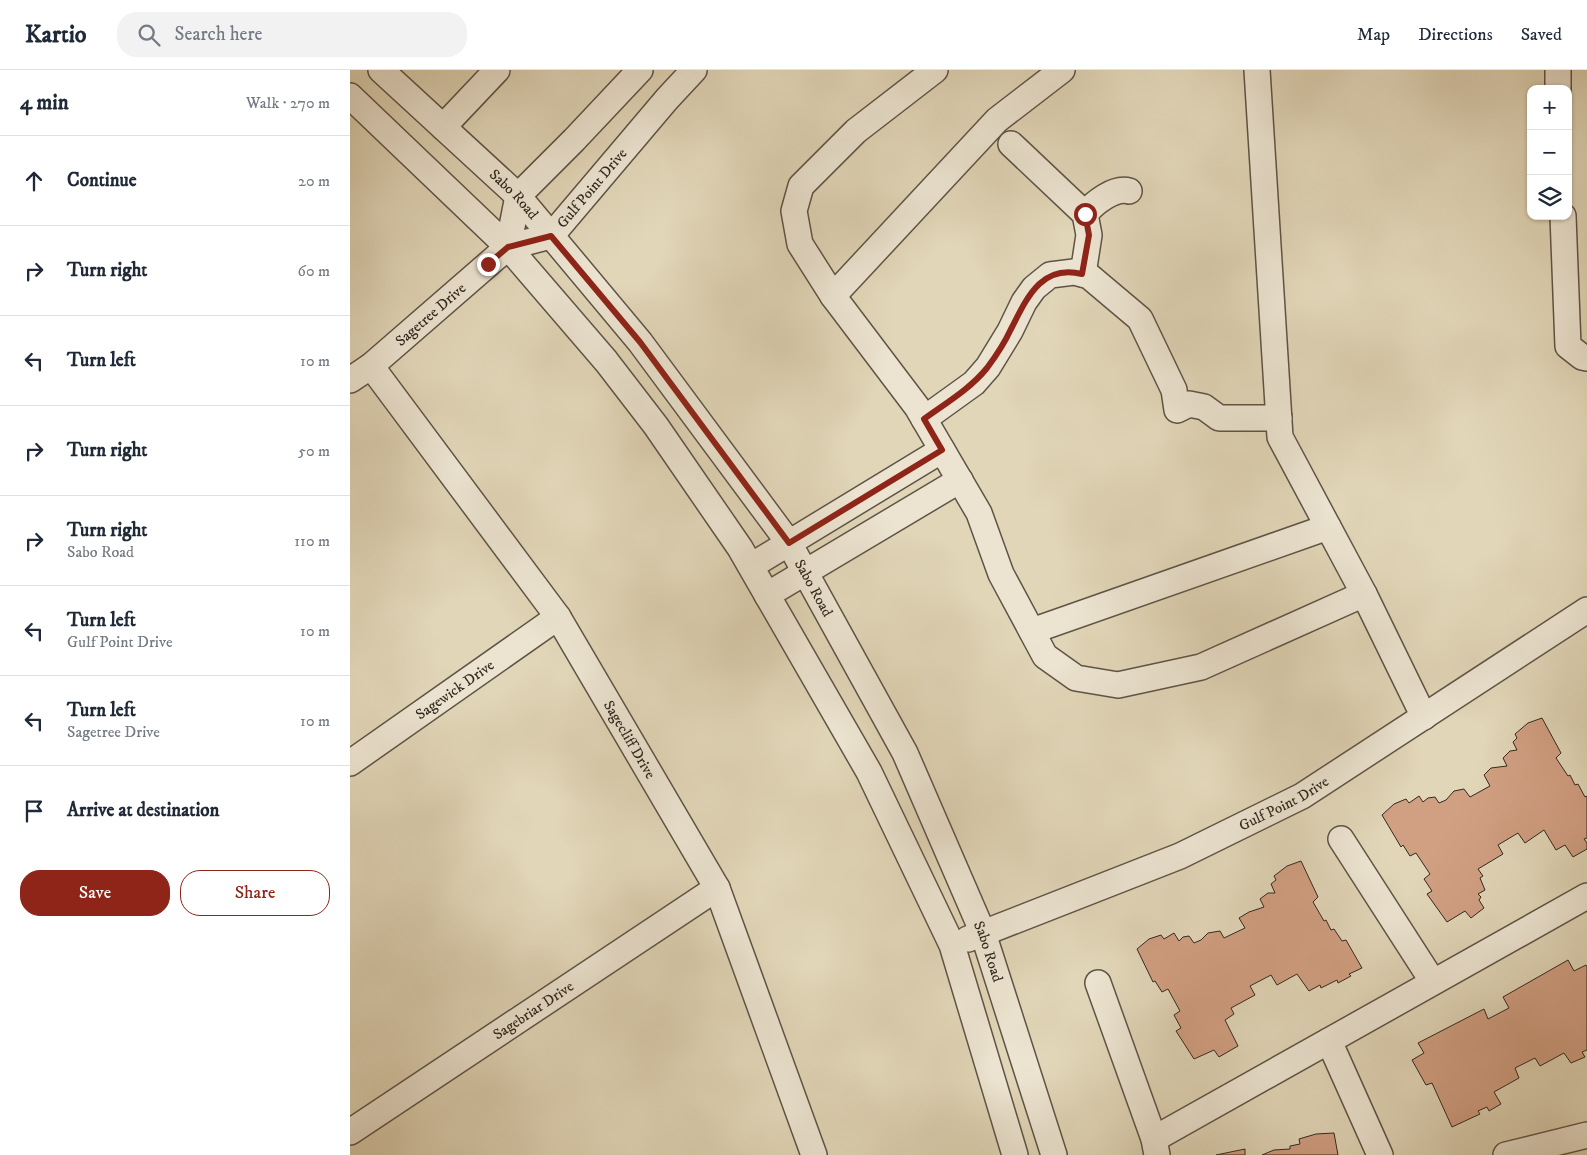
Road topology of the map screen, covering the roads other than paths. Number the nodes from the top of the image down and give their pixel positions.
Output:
1 (380, 70) edge
2 (497, 70) edge
3 (640, 70) edge
4 (935, 70) edge
5 (1062, 70) edge
6 (1257, 70) edge
7 (1558, 70) edge
8 (691, 71) edge
9 (1558, 85) edge
10 (350, 96) edge
11 (443, 127) junction
12 (1012, 144) dead end
13 (1129, 191) dead end
14 (518, 196) junction
15 (1085, 214) junction
16 (1563, 220) edge
17 (551, 236) junction
18 (508, 247) junction
19 (1082, 274) junction
20 (833, 296) junction
21 (1587, 358) edge
22 (371, 366) junction
23 (350, 380) edge
24 (1279, 418) junction
25 (924, 419) junction
26 (942, 450) junction
27 (960, 480) junction
28 (1328, 527) junction
29 (789, 543) junction
30 (751, 566) junction
31 (805, 573) junction
32 (1364, 594) junction
33 (767, 595) junction
34 (1587, 610) edge
35 (558, 617) junction
36 (1032, 631) junction
37 (1424, 717) junction
38 (350, 762) edge
39 (1341, 839) dead end
40 (717, 888) junction
41 (1587, 896) edge
42 (983, 933) junction
43 (952, 946) junction
44 (1432, 982) junction
45 (1098, 983) dead end
46 (1329, 1040) junction
47 (350, 1132) edge
48 (1587, 1135) edge
49 (1156, 1147) edge
50 (814, 1155) edge
51 (1014, 1155) edge
52 (1054, 1155) edge
53 (1380, 1155) edge
54 (1506, 1155) edge

1 - 11 street, Sabo Road
2 - 11 street
3 - 14 street
4 - 20 street
5 - 20 street
6 - 24 street
7 - 9 street
8 - 17 street, Gulf Point Drive
10 - 18 street
11 - 14 street, Sabo Road
12 - 15 street
13 - 15 street
14 - 17 street, Sabo Road
14 - 18 street
15 - 19 street
16 - 21 street
17 - 18 street, Gulf Point Drive
17 - 29 street, Sabo Road
18 - 22 street, Sagetree Drive
18 - 30 street
19 - 24 street
19 - 25 street
20 - 25 street
22 - 23 street, Sagetree Drive
22 - 35 street, Sagecliff Drive
24 - 28 street
25 - 26 street
26 - 27 street
26 - 29 street
27 - 31 street
27 - 36 street
28 - 32 street
28 - 36 street
29 - 30 street
29 - 31 street, Sabo Road
30 - 33 street
31 - 33 street
31 - 42 street, Sabo Road
32 - 36 street
32 - 37 street
33 - 43 street
34 - 37 street, Gulf Point Drive
35 - 38 street, Sagewick Drive
35 - 40 street, Sagecliff Drive
37 - 42 street, Gulf Point Drive
39 - 44 street
40 - 47 street, Sagebriar Drive
40 - 50 street, Sagecliff Drive
41 - 44 street
42 - 43 street, Gulf Point Drive
42 - 52 street, Sabo Road
43 - 51 street
44 - 46 street
45 - 49 street
46 - 49 street
46 - 53 street
48 - 54 street

